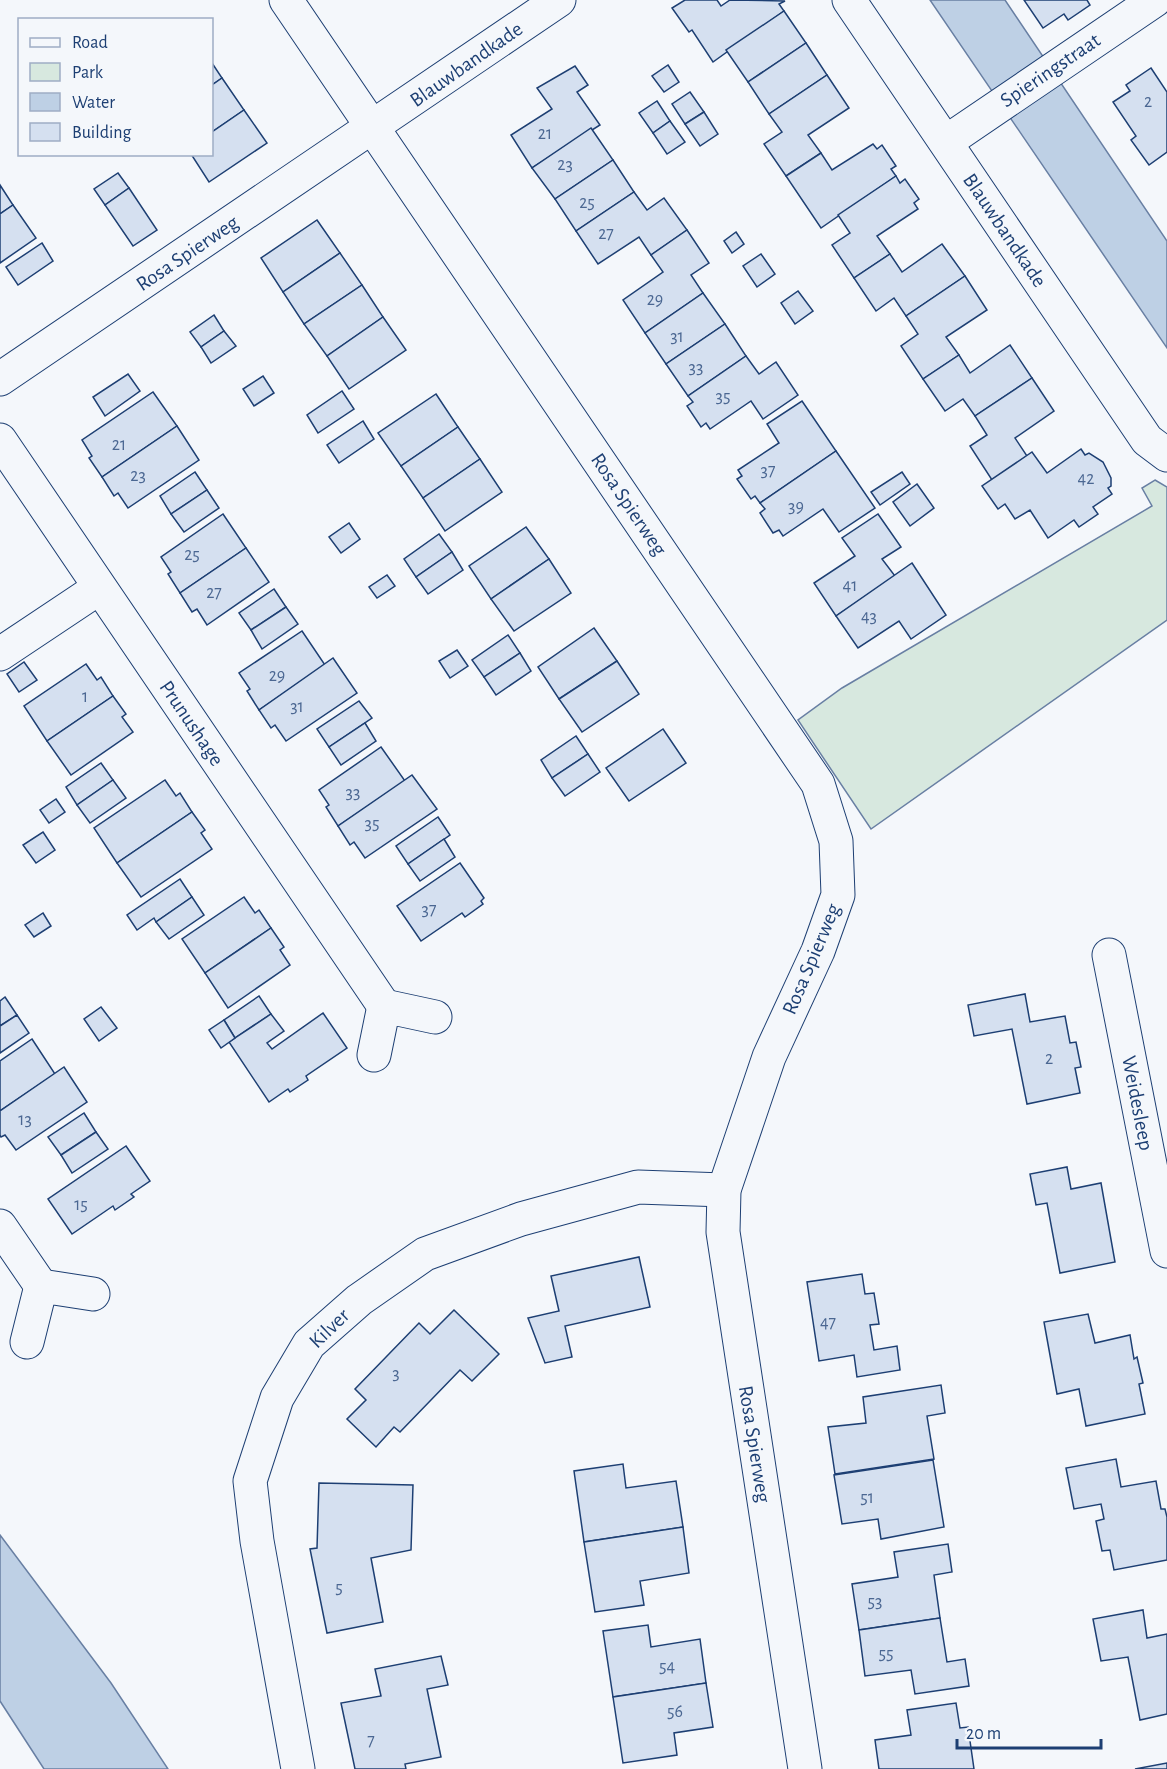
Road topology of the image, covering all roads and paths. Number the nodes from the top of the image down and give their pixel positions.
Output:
1 (286, 0) edge
2 (559, 0) edge
3 (849, 0) edge
4 (1155, 0) edge
5 (373, 128) junction
6 (946, 142) junction
7 (0, 378) edge
8 (0, 440) edge
9 (1167, 455) edge
10 (99, 588) junction
11 (0, 654) edge
12 (1109, 955) dead end
13 (384, 1006) junction
14 (435, 1017) dead end
15 (374, 1055) dead end
16 (724, 1191) junction
17 (0, 1226) edge
18 (1167, 1251) edge
19 (41, 1286) junction
20 (93, 1294) dead end
21 (27, 1342) dead end
22 (298, 1769) edge
23 (805, 1769) edge

1 - 5 street, Rosa Spierweg
2 - 5 street, Blauwbandkade
3 - 6 street, Blauwbandkade
4 - 6 street, Spieringstraat
5 - 7 street, Rosa Spierweg
5 - 16 street, Rosa Spierweg
6 - 9 street, Blauwbandkade
8 - 10 street, Prunushage
10 - 11 street
10 - 13 street, Prunushage
12 - 18 street, Weidesleep
13 - 14 street
13 - 15 street
16 - 22 street, Kilver
16 - 23 street, Rosa Spierweg
17 - 19 street
19 - 20 street
19 - 21 street

